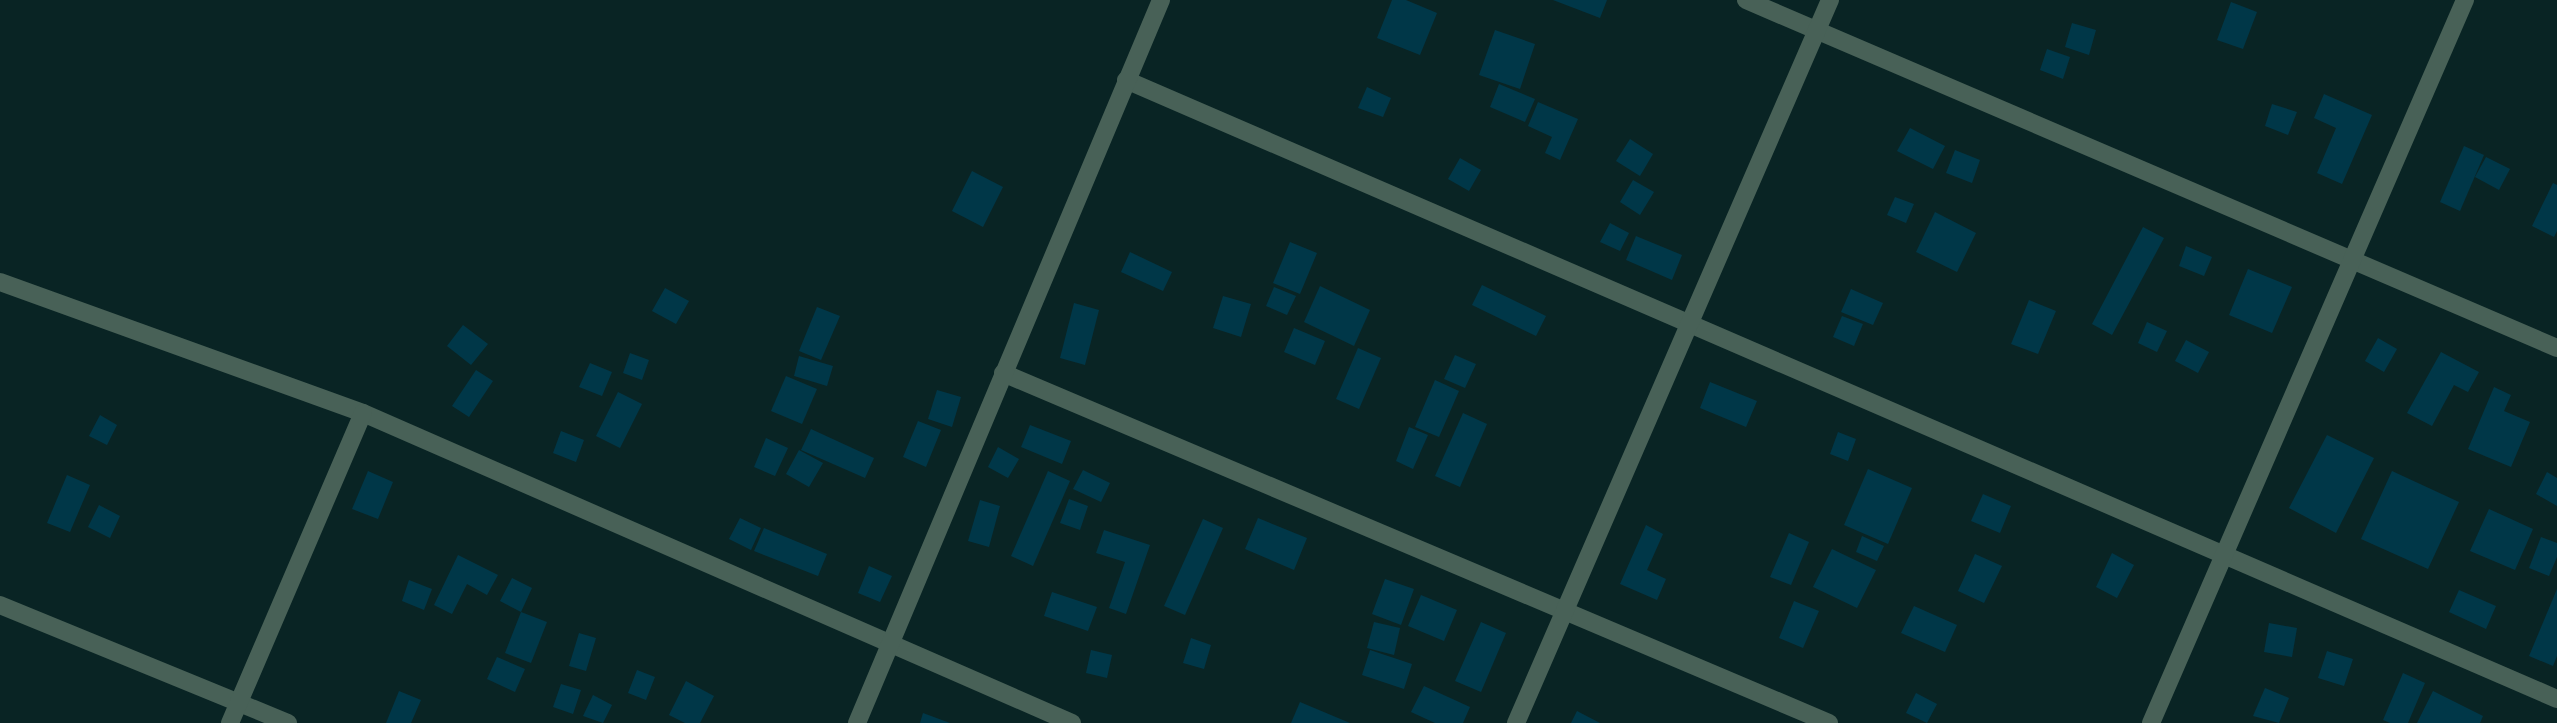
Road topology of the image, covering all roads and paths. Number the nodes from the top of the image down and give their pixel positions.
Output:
1 (1161, 0) edge
2 (1746, 0) edge
3 (1830, 0) edge
4 (2465, 0) edge
5 (1817, 30) junction
6 (1126, 80) junction
7 (2352, 260) junction
8 (0, 282) edge
9 (1689, 324) junction
10 (2557, 348) edge
11 (1003, 373) junction
12 (363, 413) junction
13 (2224, 555) junction
14 (0, 605) edge
15 (1565, 611) junction
16 (890, 643) junction
17 (2557, 699) edge
18 (239, 702) junction
19 (230, 723) edge
20 (288, 723) edge
21 (857, 723) edge
22 (1072, 723) edge
23 (1516, 723) edge
24 (1829, 723) edge
25 (2151, 723) edge

1 - 6 street
2 - 5 street
3 - 5 street
4 - 7 street
5 - 7 street
5 - 9 street
6 - 9 street
6 - 11 street
7 - 10 street
7 - 13 street
8 - 12 street
9 - 13 street
9 - 15 street
11 - 15 street
11 - 16 street
12 - 16 street
12 - 18 street
13 - 17 street
13 - 25 street
14 - 18 street
15 - 23 street
15 - 24 street
16 - 21 street
16 - 22 street
18 - 19 street
18 - 20 street

